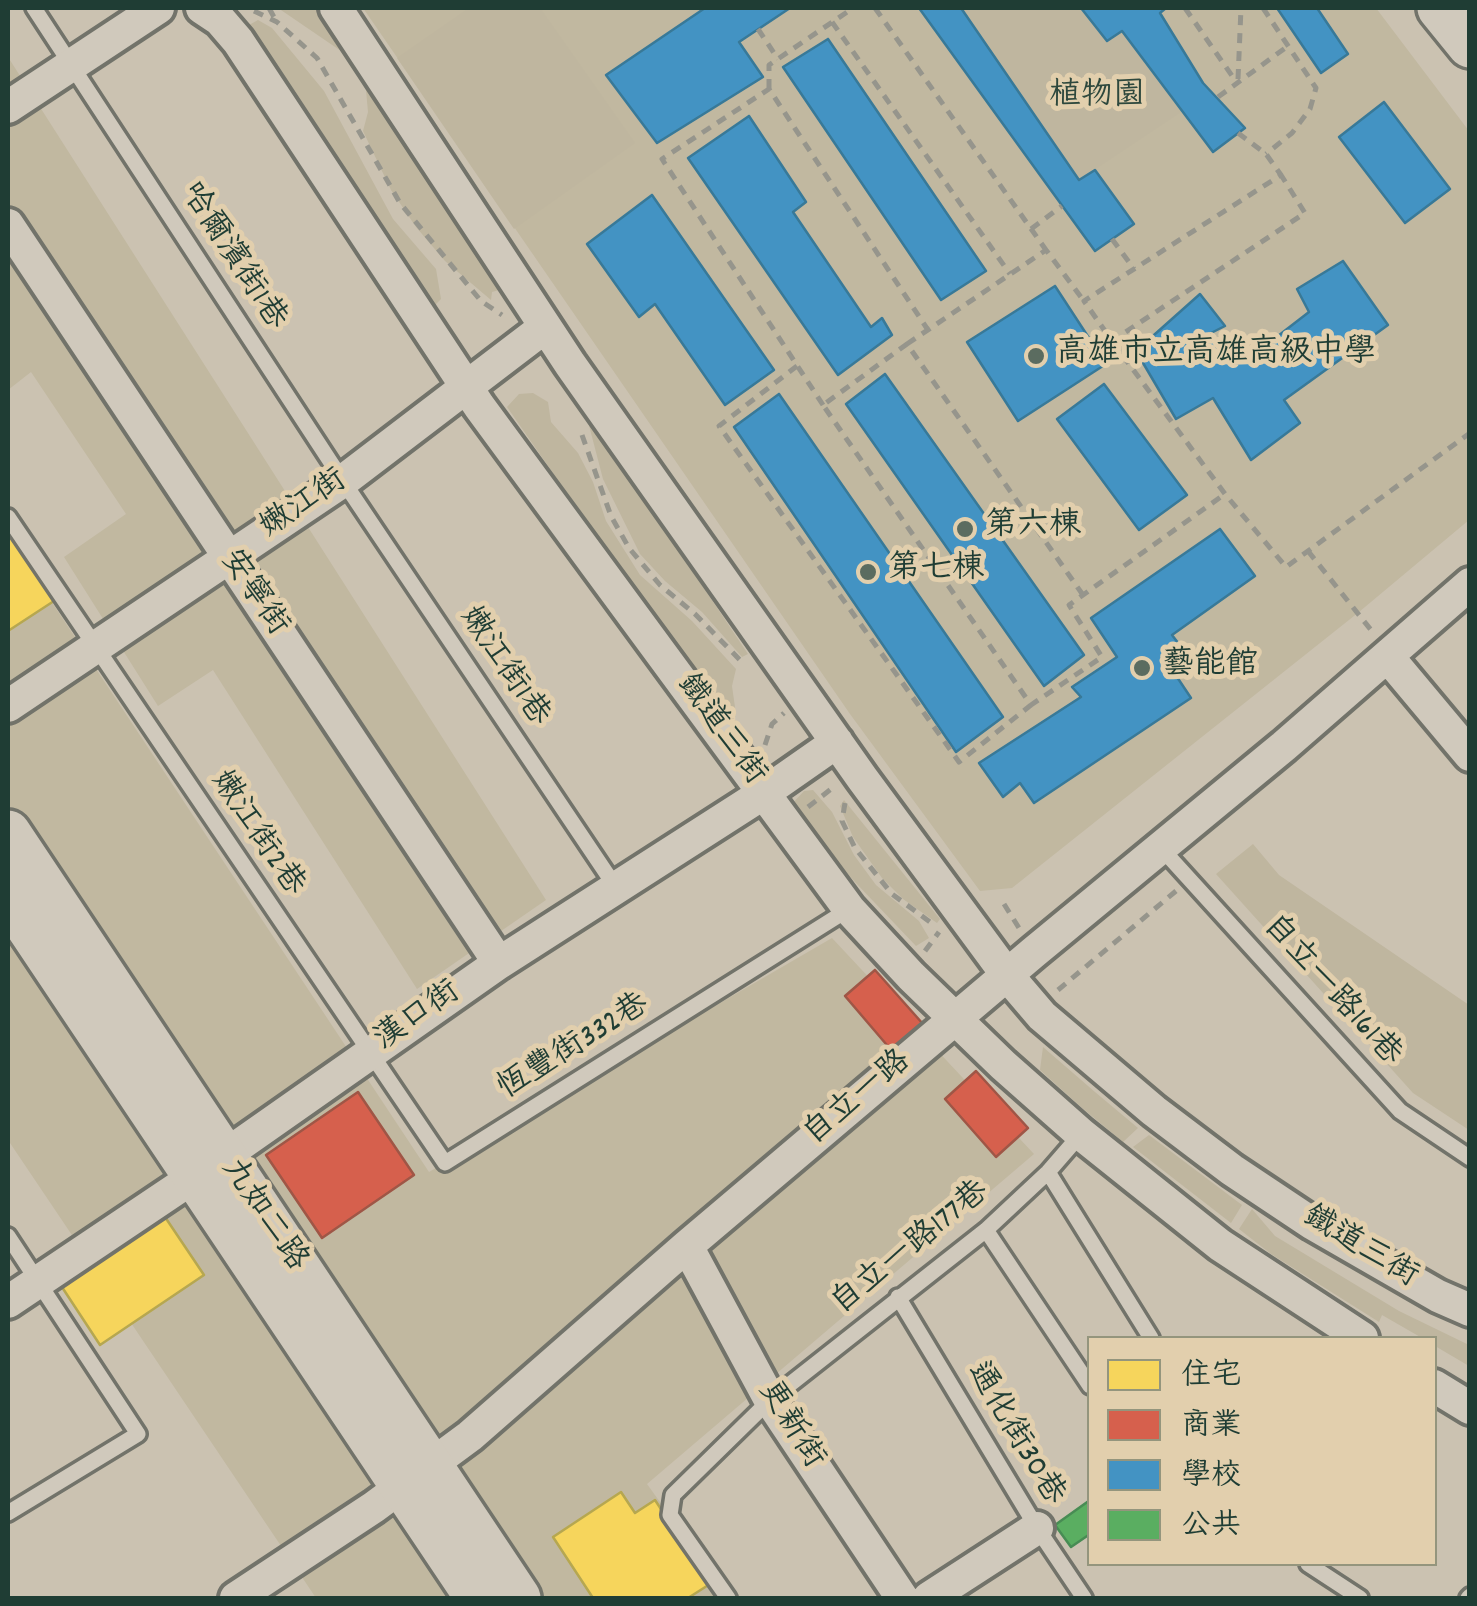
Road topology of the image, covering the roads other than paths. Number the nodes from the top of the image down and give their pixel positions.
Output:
1 (34, 8) edge
2 (158, 8) edge
3 (202, 8) edge
4 (336, 8) edge
5 (1440, 8) edge
6 (1470, 45) edge
7 (72, 65) junction
8 (8, 106) edge
9 (8, 224) edge
10 (545, 328) junction
11 (464, 386) junction
12 (343, 481) junction
13 (8, 517) edge
14 (228, 558) junction
15 (1470, 584) edge
16 (1380, 643) junction
17 (95, 648) junction
18 (8, 706) edge
19 (837, 742) junction
20 (1470, 755) edge
21 (764, 793) junction
22 (8, 833) edge
23 (1162, 848) junction
24 (615, 886) junction
25 (8, 896) edge
26 (849, 909) junction
27 (498, 962) junction
28 (1007, 975) junction
29 (956, 1018) junction
30 (369, 1053) junction
31 (1081, 1134) junction
32 (1470, 1158) edge
33 (208, 1167) junction
34 (1048, 1172) junction
35 (986, 1230) junction
36 (8, 1236) edge
37 (687, 1246) junction
38 (38, 1281) junction
39 (898, 1298) junction
40 (8, 1302) edge
41 (1470, 1310) edge
42 (1150, 1336) edge
43 (1359, 1336) edge
44 (1087, 1382) edge
45 (1437, 1388) edge
46 (770, 1400) junction
47 (1470, 1408) edge
48 (416, 1476) junction
49 (8, 1513) edge
50 (1037, 1528) junction
51 (1311, 1566) edge
52 (236, 1598) edge
53 (478, 1598) edge
54 (518, 1598) edge
55 (728, 1598) edge
56 (902, 1598) edge
57 (928, 1598) edge
58 (1084, 1598) edge
59 (1360, 1598) edge

1 - 7 lane, 哈爾濱街1巷
2 - 7 street
3 - 11 street, 鐵道三街
4 - 10 street, 鐵道三街
5 - 6 street
7 - 8 street
7 - 12 lane, 哈爾濱街1巷
9 - 14 street, 安寧街
10 - 11 street, 嫩江街
10 - 19 street, 鐵道三街
11 - 12 street, 嫩江街
11 - 21 street, 鐵道三街
12 - 14 street, 嫩江街
12 - 24 lane, 嫩江街1巷
13 - 17 lane, 嫩江街2巷
14 - 17 street, 嫩江街
14 - 27 street, 安寧街
15 - 16 street, 自立一路
16 - 20 street
16 - 23 street, 自立一路
17 - 18 street, 嫩江街
17 - 30 lane, 嫩江街2巷
19 - 21 street, 漢口街
19 - 28 street, 鐵道三街
21 - 24 street, 漢口街
21 - 26 street, 鐵道三街
22 - 33 street, 九如二路
23 - 28 street, 自立一路
23 - 32 lane, 自立一路161巷
24 - 27 street, 漢口街
25 - 33 street, 九如二路
26 - 29 street, 鐵道三街
26 - 30 lane, 恆豐街332巷
27 - 30 street, 漢口街
28 - 29 street, 自立一路
28 - 41 street, 鐵道三街
29 - 31 street, 鐵道三街
29 - 37 street, 自立一路
30 - 33 street, 漢口街
31 - 34 lane, 自立一路177巷
31 - 43 street, 鐵道三街
33 - 38 street, 漢口街
33 - 48 street, 九如二路
34 - 35 lane, 自立一路177巷
34 - 42 lane
35 - 39 lane, 自立一路177巷
35 - 44 lane
36 - 38 lane
37 - 46 street, 更新街
37 - 48 street, 自立一路
38 - 40 street, 漢口街
38 - 49 lane
39 - 46 lane, 自立一路177巷
39 - 50 lane, 通化街30巷
45 - 47 street
46 - 55 lane, 自立一路177巷
46 - 56 street, 更新街
48 - 52 street, 自立一路
48 - 53 street, 九如二路
48 - 54 street, 九如二路
50 - 57 street
50 - 58 lane, 通化街30巷
51 - 59 lane

